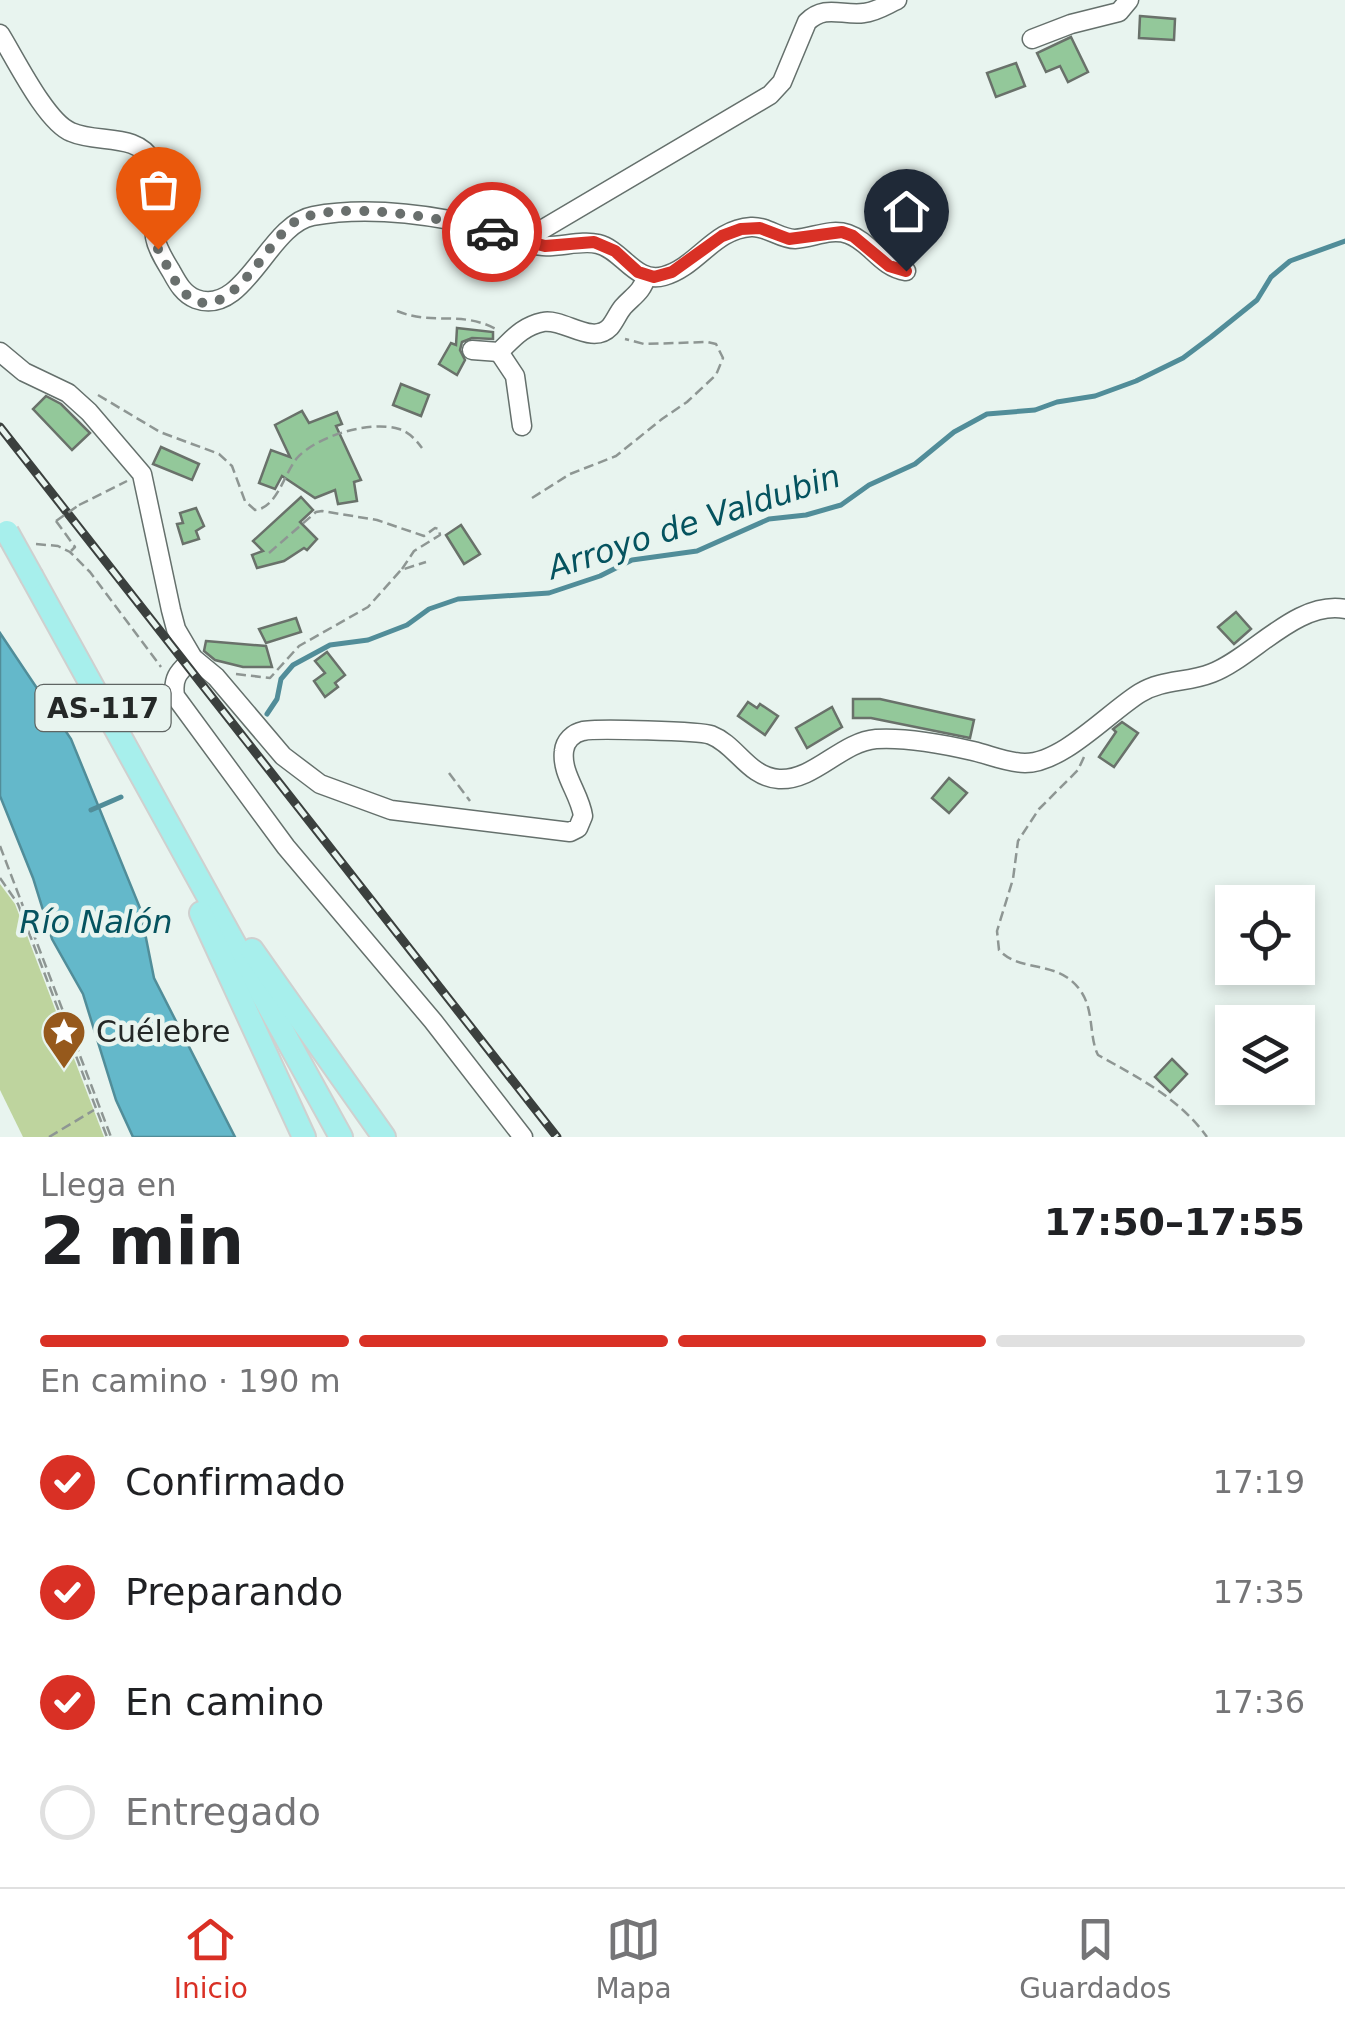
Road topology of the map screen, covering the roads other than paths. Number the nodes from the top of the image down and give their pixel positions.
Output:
1 (896, 0) edge
2 (1130, 0) edge
3 (0, 34) edge
4 (1032, 39) dead end
5 (523, 238) junction
6 (906, 271) dead end
7 (646, 277) junction
8 (504, 345) junction
9 (472, 350) dead end
10 (0, 352) edge
11 (522, 426) dead end
12 (10, 532) edge
13 (1342, 608) edge
14 (199, 663) junction
15 (176, 838) junction
16 (203, 889) junction
17 (304, 1137) edge
18 (341, 1137) edge
19 (384, 1137) edge
20 (523, 1137) edge

1 - 5 street
2 - 4 street
3 - 5 street
5 - 7 street
6 - 7 street
7 - 8 street
8 - 9 street
8 - 11 street
10 - 14 street
12 - 15 main road, AS-117, bridge
13 - 14 street
14 - 20 street
15 - 16 main road, AS-117
15 - 17 main road
16 - 18 main road, AS-117
16 - 19 main road

